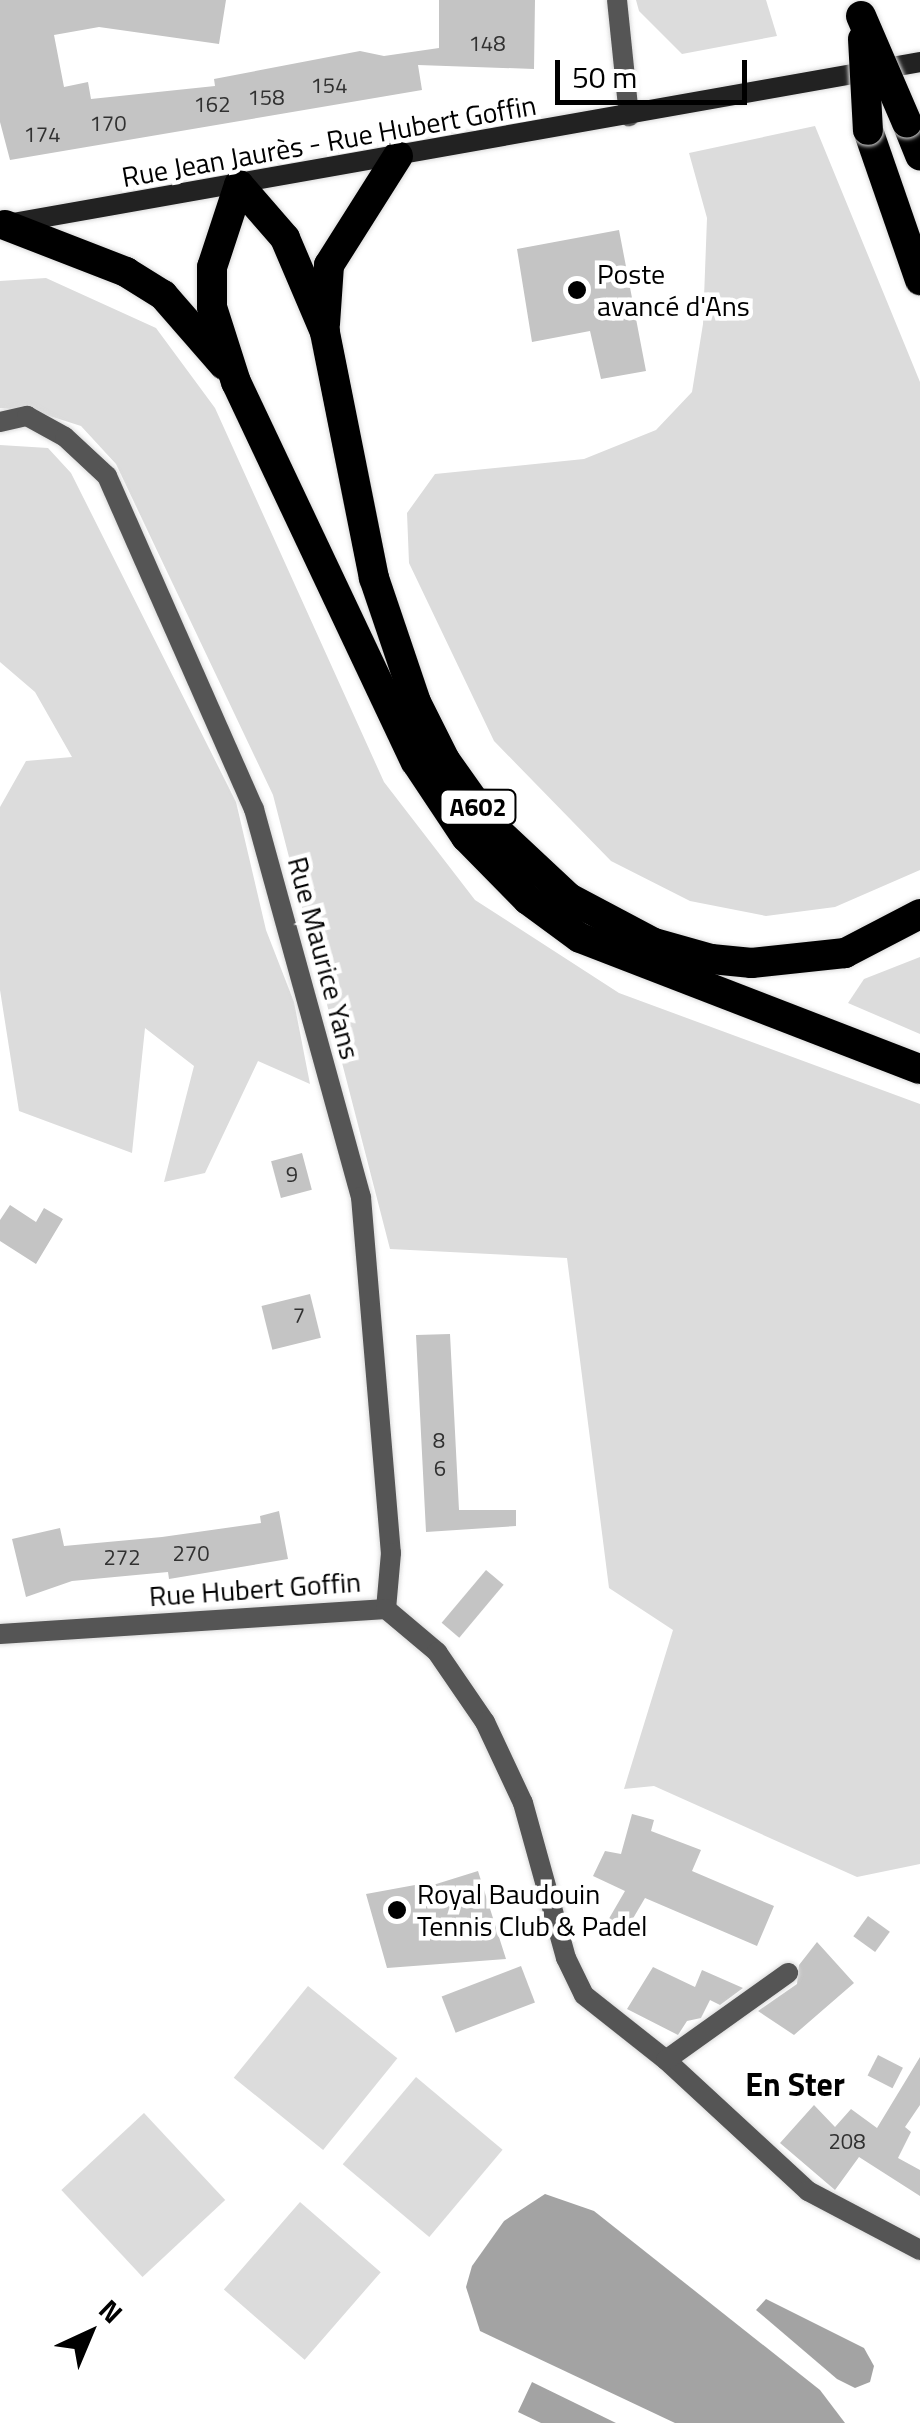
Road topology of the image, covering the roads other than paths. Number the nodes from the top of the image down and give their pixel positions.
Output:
1 (617, 0) edge
2 (857, 8) edge
3 (912, 64) edge
4 (629, 116) junction
5 (920, 155) edge
6 (398, 156) junction
7 (239, 186) junction
8 (2, 225) edge
9 (920, 280) edge
10 (324, 332) junction
11 (236, 382) junction
12 (0, 422) edge
13 (920, 914) edge
14 (920, 1069) edge
15 (386, 1609) junction
16 (0, 1634) edge
17 (788, 1974) dead end
18 (666, 2060) junction
19 (920, 2250) edge

1 - 4 street
2 - 5 highway, bridge
2 - 9 highway, bridge
3 - 4 main road, Rue Jean Jaurès - Rue Hubert Goffin
4 - 6 main road, Rue Jean Jaurès - Rue Hubert Goffin
6 - 7 main road, Rue Jean Jaurès - Rue Hubert Goffin
6 - 10 highway, A602
7 - 8 main road, Rue Jean Jaurès - Rue Hubert Goffin
7 - 10 highway, A602
7 - 11 highway, A602
8 - 11 highway, A602
10 - 13 highway, A602
11 - 14 highway, A602
12 - 15 street, Rue Maurice Yans
15 - 16 street, Rue Hubert Goffin
15 - 18 street, Rue Hubert Goffin
17 - 18 street
18 - 19 street, Rue Hubert Goffin

